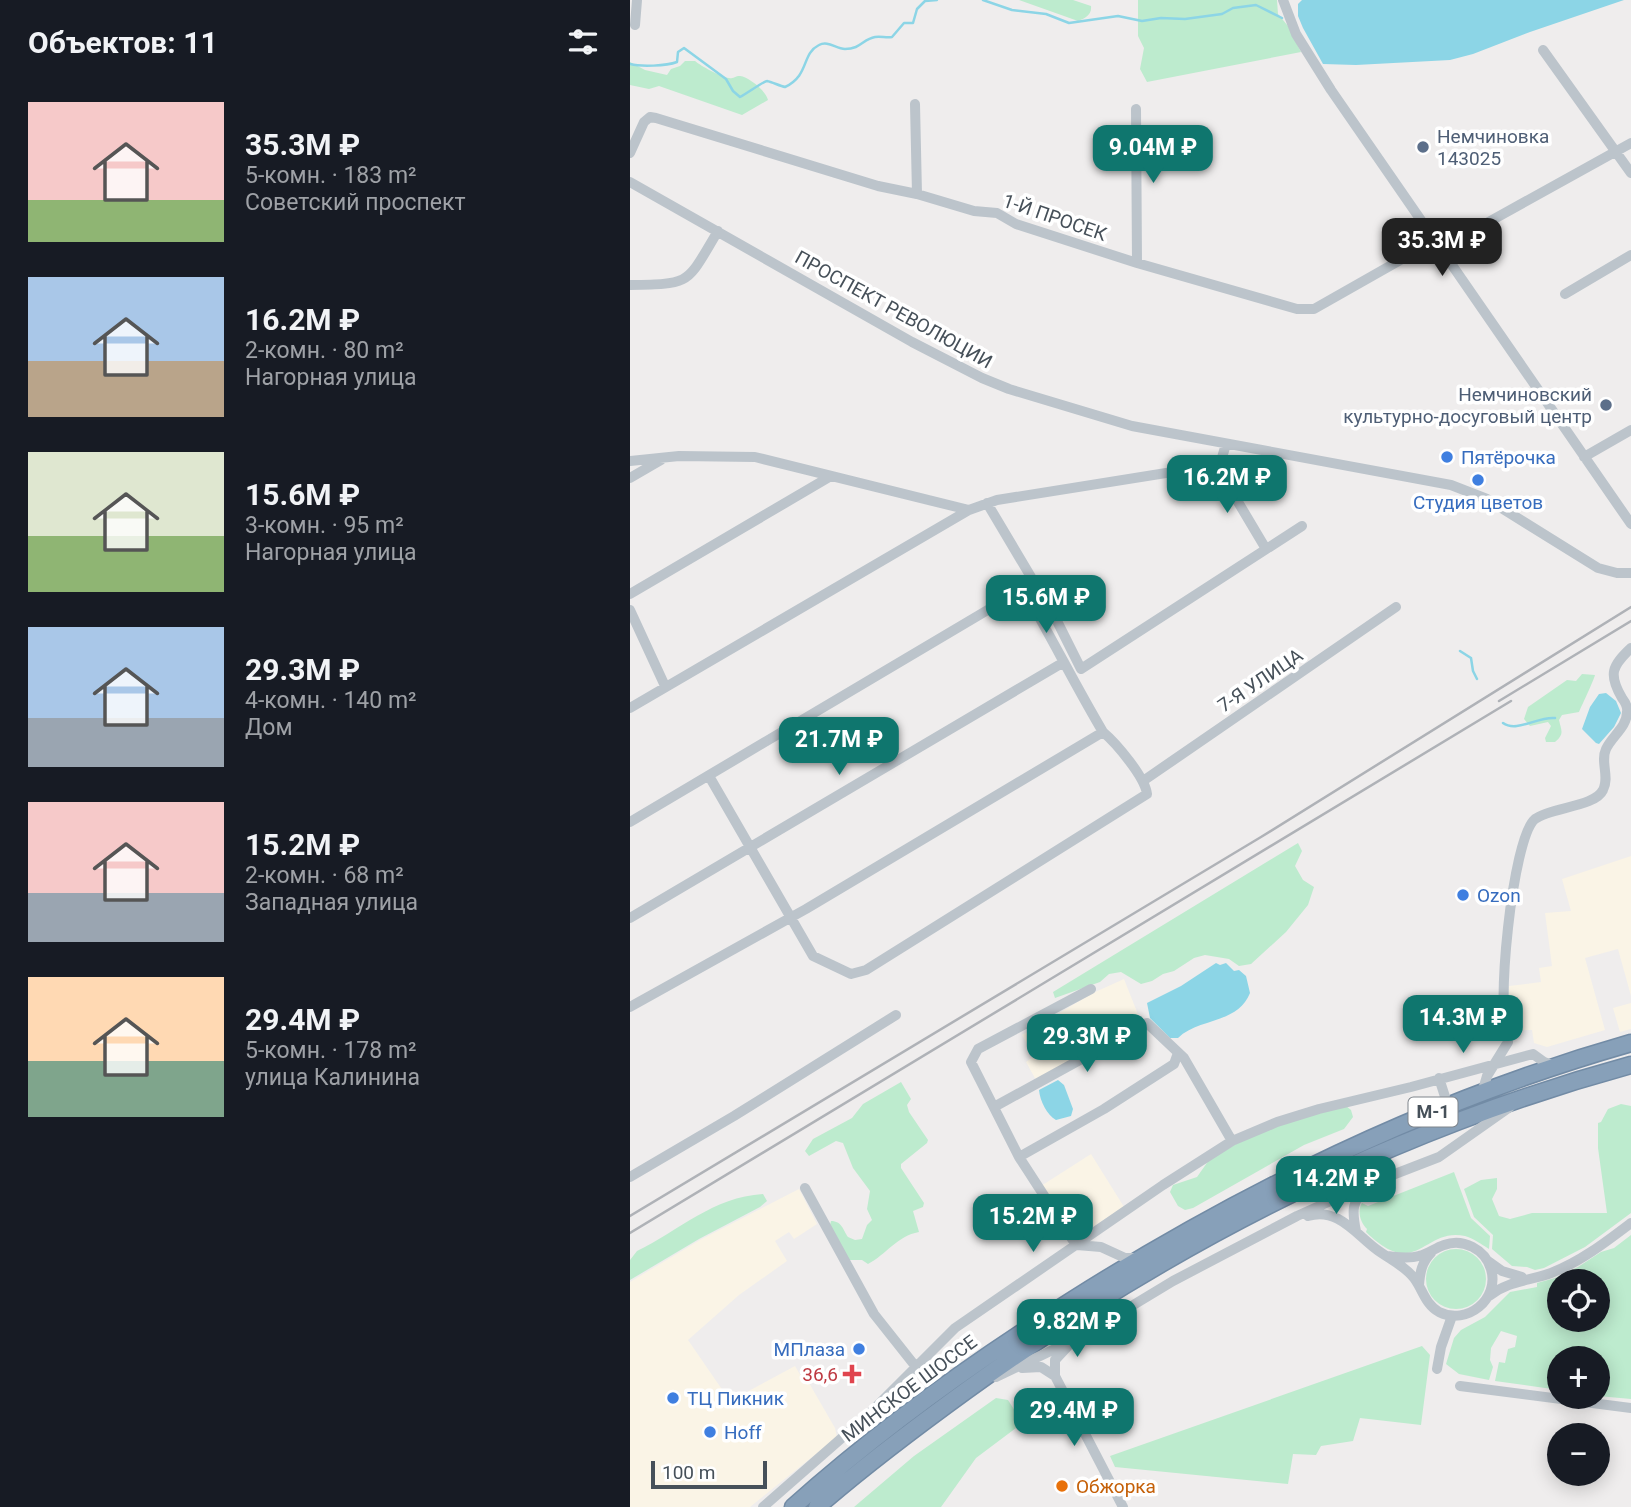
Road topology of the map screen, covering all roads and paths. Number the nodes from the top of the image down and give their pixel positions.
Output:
1 (637, 0) edge
2 (1283, 0) edge
3 (635, 25) dead end
4 (1543, 50) dead end
5 (915, 104) dead end
6 (1136, 109) dead end
7 (1631, 144) edge
8 (1617, 152) junction
9 (630, 153) edge
10 (1631, 173) edge
11 (630, 182) edge
12 (917, 194) junction
13 (718, 231) junction
14 (1438, 246) junction
15 (1631, 255) edge
16 (1137, 263) junction
17 (630, 285) edge
18 (1564, 293) dead end
19 (1631, 430) edge
20 (1226, 444) junction
21 (1584, 457) junction
22 (663, 459) junction
23 (630, 461) edge
24 (1216, 465) junction
25 (831, 476) junction
26 (630, 478) edge
27 (987, 503) junction
28 (968, 510) junction
29 (1631, 524) edge
30 (1302, 526) dead end
31 (1266, 550) junction
32 (1631, 573) edge
33 (1027, 585) junction
34 (630, 594) edge
35 (1396, 607) dead end
36 (630, 610) edge
37 (1631, 648) edge
38 (1064, 662) junction
39 (665, 686) junction
40 (630, 708) edge
41 (1103, 732) junction
42 (709, 776) junction
43 (1143, 781) junction
44 (630, 822) edge
45 (750, 848) junction
46 (790, 916) junction
47 (630, 918) edge
48 (1091, 989) dead end
49 (630, 1007) edge
50 (896, 1015) dead end
51 (1631, 1043) edge
52 (1178, 1053) junction
53 (1495, 1063) junction
54 (1631, 1065) edge
55 (1554, 1066) junction
56 (1439, 1078) junction
57 (1482, 1093) junction
58 (1520, 1099) junction
59 (1448, 1106) junction
60 (994, 1107) junction
61 (1232, 1141) junction
62 (1019, 1157) junction
63 (630, 1177) edge
64 (1373, 1184) junction
65 (804, 1188) dead end
66 (1288, 1222) junction
67 (1631, 1223) edge
68 (1356, 1231) junction
69 (1076, 1245) junction
70 (1434, 1250) junction
71 (1387, 1256) junction
72 (1141, 1257) junction
73 (1488, 1261) junction
74 (1529, 1278) junction
75 (1419, 1285) junction
76 (1487, 1298) junction
77 (1452, 1316) junction
78 (1082, 1336) junction
79 (916, 1367) junction
80 (1437, 1369) dead end
81 (1011, 1370) junction
82 (1055, 1376) junction
83 (1460, 1385) dead end
84 (961, 1394) junction
85 (1631, 1408) edge
86 (763, 1507) edge
87 (793, 1507) edge
88 (817, 1507) edge
89 (1123, 1507) edge

1 - 3 street
2 - 14 street
4 - 8 street
5 - 12 street
6 - 16 street
7 - 8 street, 1-Й ПРОСЕК
8 - 10 street
8 - 14 street, 1-Й ПРОСЕК
9 - 12 street, 1-Й ПРОСЕК
11 - 13 street, ПРОСПЕКТ РЕВОЛЮЦИИ
12 - 16 street, 1-Й ПРОСЕК
13 - 17 street
13 - 20 street, ПРОСПЕКТ РЕВОЛЮЦИИ
14 - 16 street, 1-Й ПРОСЕК
14 - 21 street
15 - 18 street
19 - 21 street
20 - 24 street
20 - 32 street, ПРОСПЕКТ РЕВОЛЮЦИИ
21 - 29 street
22 - 23 street
22 - 25 street
22 - 26 street
24 - 27 street
24 - 31 street
25 - 28 street
25 - 34 street
27 - 28 street
27 - 33 street
28 - 39 street
30 - 31 street
31 - 33 street
33 - 38 street
33 - 42 street
35 - 43 street, 7-Я УЛИЦА
36 - 39 street
37 - 53 street
38 - 41 street
38 - 45 street
39 - 40 street
41 - 43 street
41 - 46 street
42 - 44 street
42 - 45 street
43 - 46 street
45 - 46 street
45 - 47 street
46 - 49 street
48 - 60 street
50 - 63 street
51 - 55 highway, МИНСКОЕ ШОССЕ / М-1
52 - 60 street
52 - 61 street
52 - 62 street
53 - 55 street
53 - 56 street
53 - 57 street
54 - 58 highway, М-1
55 - 57 highway, МИНСКОЕ ШОССЕ / М-1
56 - 59 street
56 - 61 street
57 - 59 highway, МИНСКОЕ ШОССЕ / М-1
58 - 64 street
58 - 84 highway, МИНСКОЕ ШОССЕ / М-1
59 - 72 highway, МИНСКОЕ ШОССЕ / М-1
60 - 62 street
61 - 69 street
62 - 69 street
64 - 66 street
64 - 68 street
65 - 79 street
66 - 68 street
66 - 78 street
67 - 74 street
68 - 71 street
69 - 72 street
69 - 79 street
70 - 71 street
70 - 73 street
70 - 75 street
71 - 75 street
72 - 87 highway, МИНСКОЕ ШОССЕ / М-1
73 - 74 street
73 - 76 street
74 - 76 street
75 - 77 street
76 - 77 street
77 - 80 street
78 - 81 street
78 - 82 street
79 - 86 street
81 - 82 street
81 - 84 street
82 - 89 street
83 - 85 street
84 - 88 highway, МИНСКОЕ ШОССЕ / М-1

